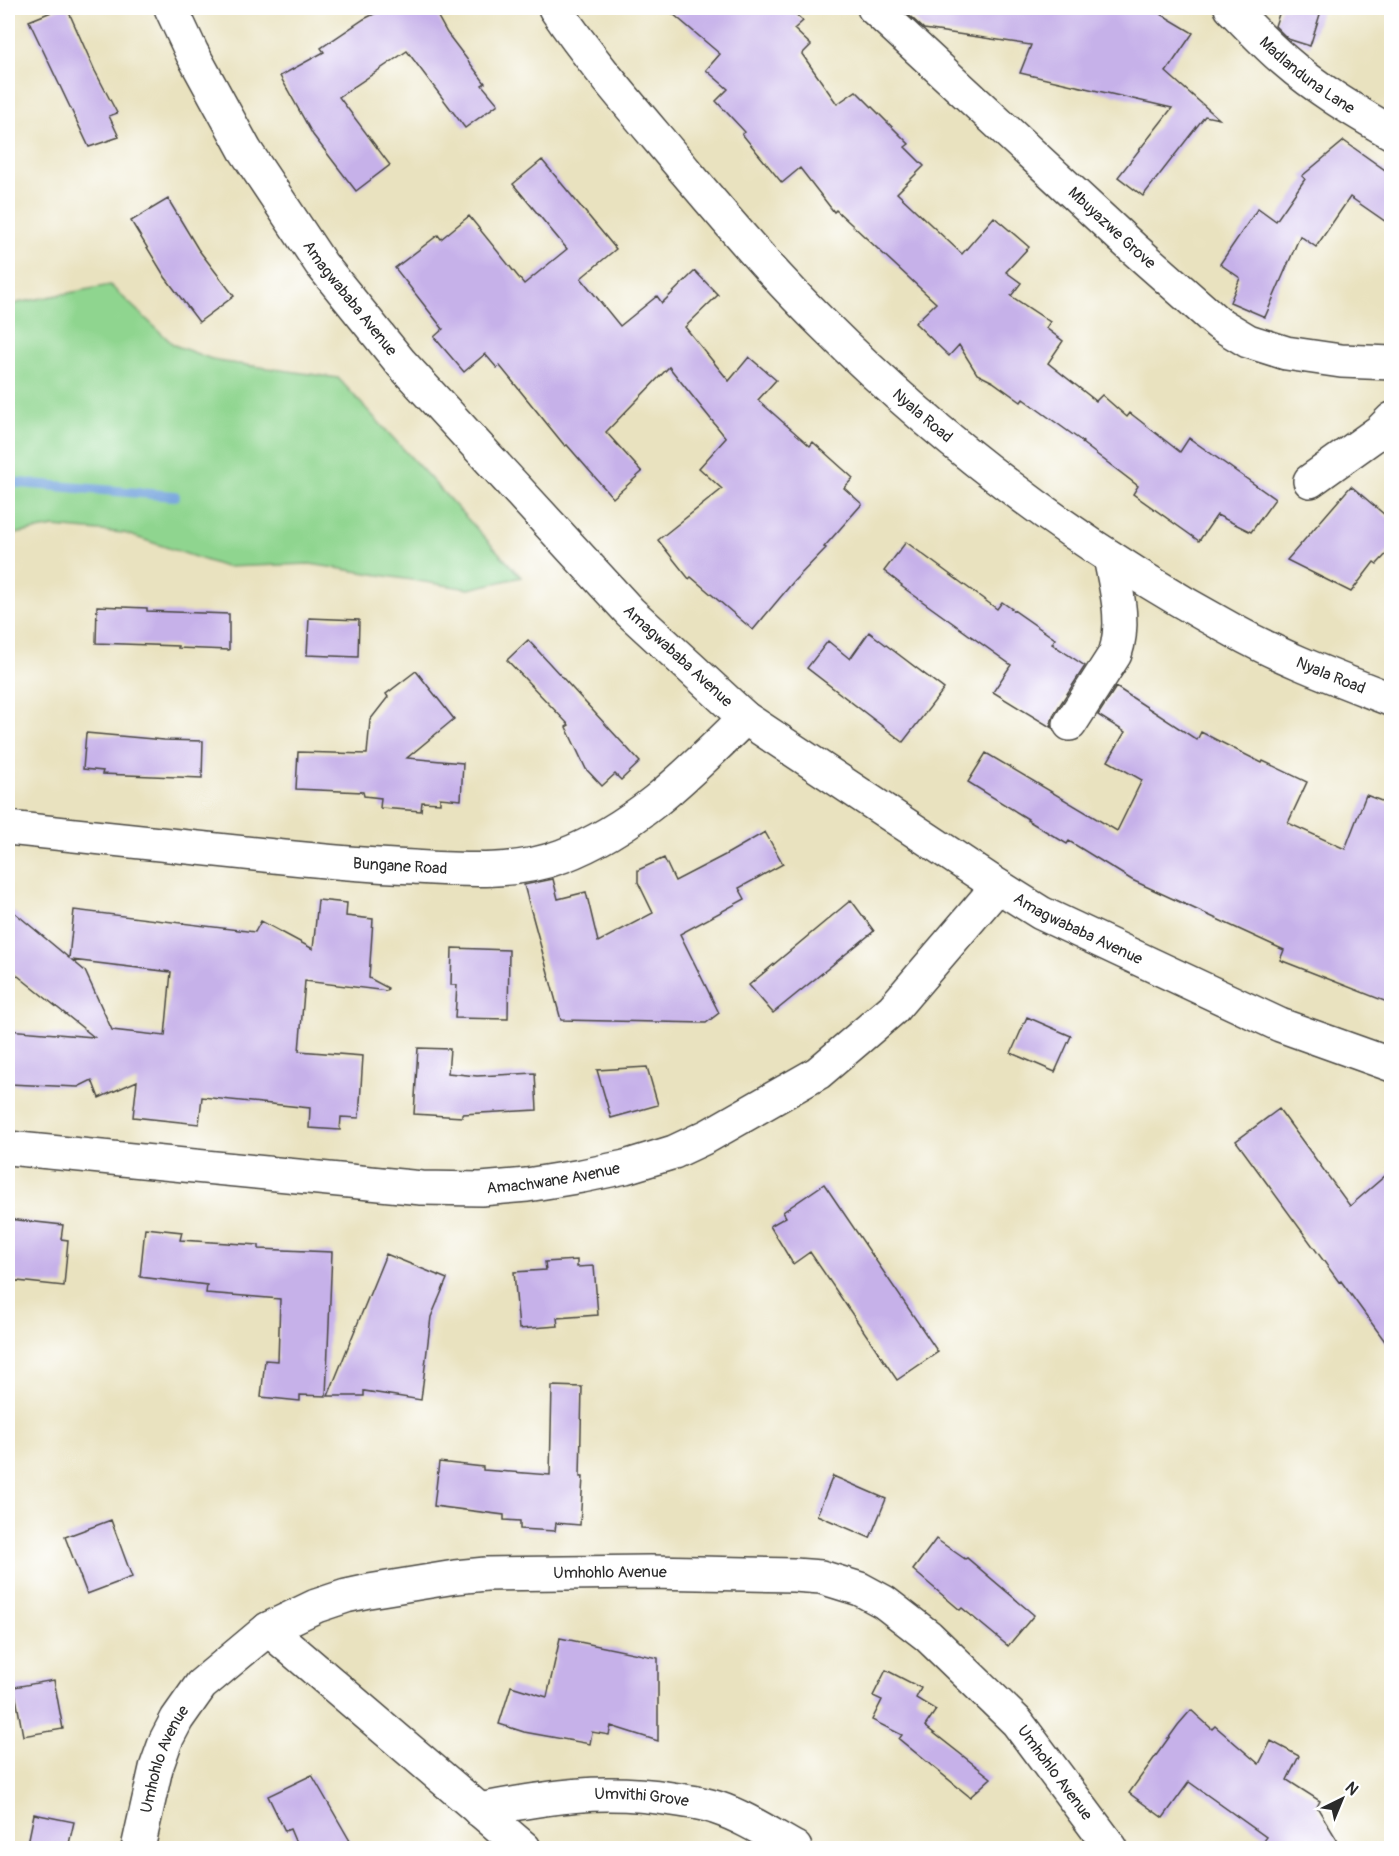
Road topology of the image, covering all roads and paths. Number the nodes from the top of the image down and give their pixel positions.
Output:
1 (171, 8) edge
2 (555, 8) edge
3 (874, 8) edge
4 (1231, 8) edge
5 (1392, 133) edge
6 (1392, 363) edge
7 (1392, 419) edge
8 (1310, 481) dead end
9 (1110, 557) junction
10 (1392, 700) edge
11 (745, 718) junction
12 (1070, 724) dead end
13 (8, 828) edge
14 (998, 886) junction
15 (1392, 1065) edge
16 (8, 1148) edge
17 (268, 1629) junction
18 (479, 1810) junction
19 (138, 1848) edge
20 (524, 1848) edge
21 (795, 1848) edge
22 (1111, 1848) edge

1 - 11 street, Amagwababa Avenue
2 - 9 street, Nyala Road
3 - 6 street, Mbuyazwe Grove
4 - 5 street, Madlanduna Lane
7 - 8 street
9 - 10 street, Nyala Road
9 - 12 street
11 - 13 street, Bungane Road
11 - 14 street, Amagwababa Avenue
14 - 15 street, Amagwababa Avenue
14 - 16 street, Amachwane Avenue
17 - 18 street
17 - 19 street, Umhohlo Avenue
17 - 22 street, Umhohlo Avenue
18 - 20 street
18 - 21 street, Umvithi Grove

